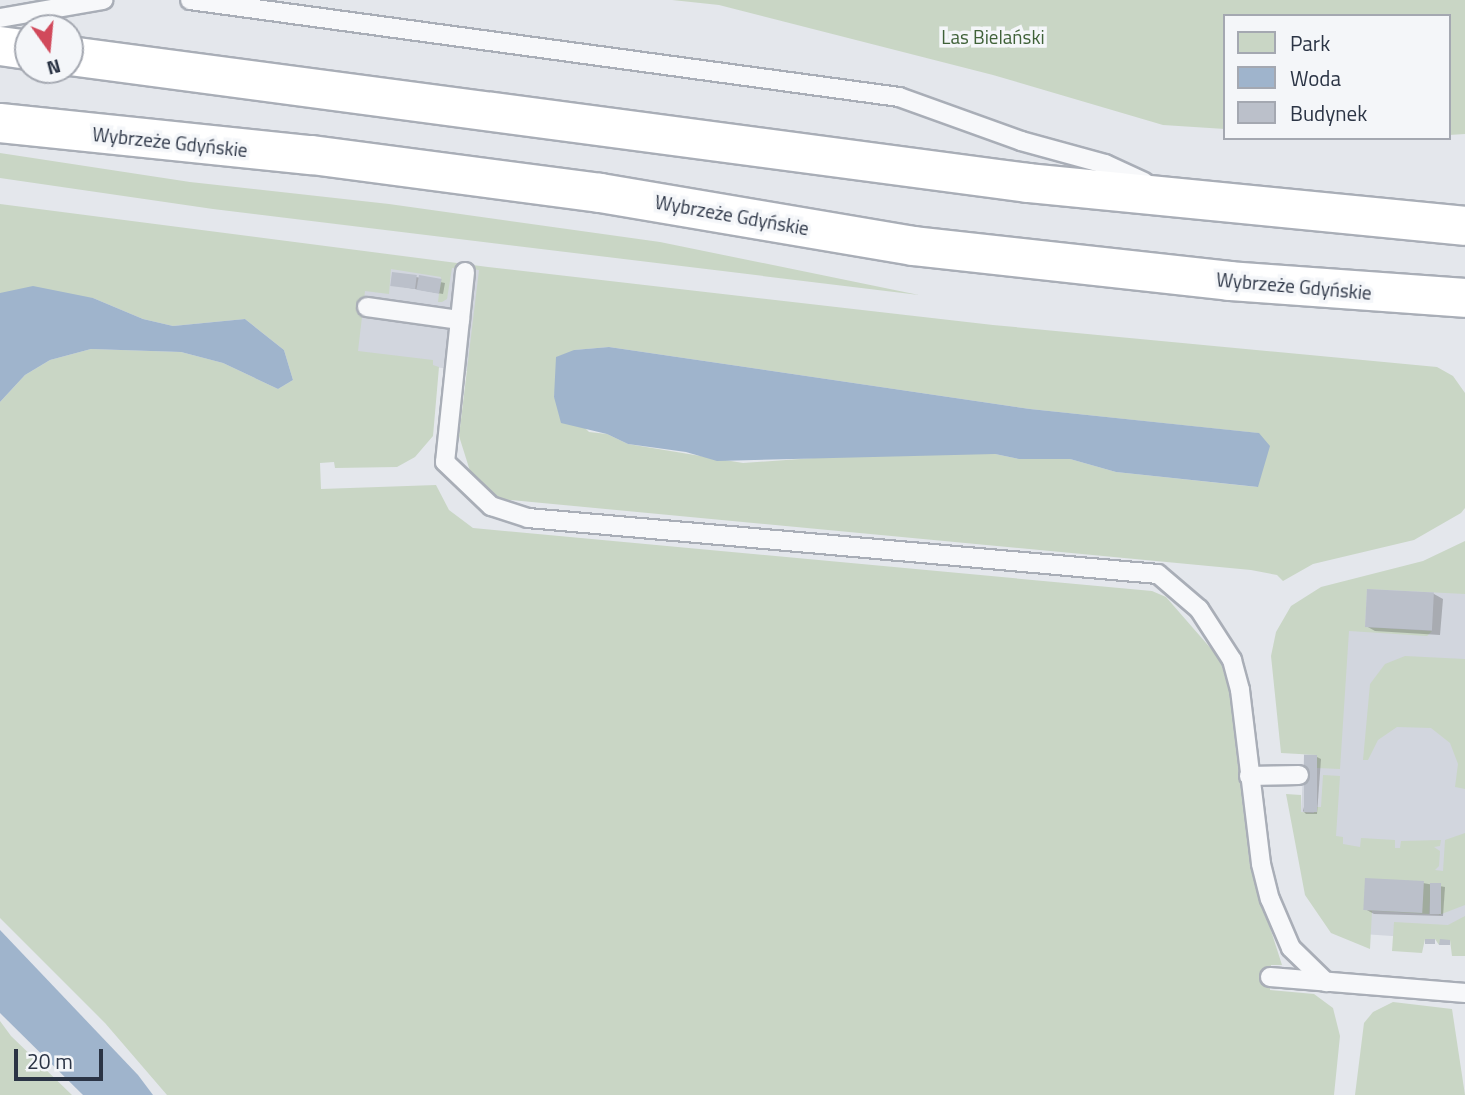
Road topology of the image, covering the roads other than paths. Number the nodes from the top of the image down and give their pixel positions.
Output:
1 (103, 0) edge
2 (190, 0) edge
3 (0, 19) edge
4 (84, 57) edge
5 (0, 123) edge
6 (1182, 200) junction
7 (1465, 226) edge
8 (465, 272) dead end
9 (1465, 298) edge
10 (367, 307) dead end
11 (460, 320) junction
12 (1299, 775) dead end
13 (1249, 776) junction
14 (1270, 977) dead end
15 (1326, 982) junction
16 (1465, 993) edge

1 - 3 lane
2 - 6 lane
4 - 6 highway
5 - 9 highway, Wybrzeże Gdyńskie
6 - 7 highway
8 - 11 lane
10 - 11 lane
11 - 13 lane
12 - 13 lane
13 - 15 lane
14 - 15 lane
15 - 16 lane

